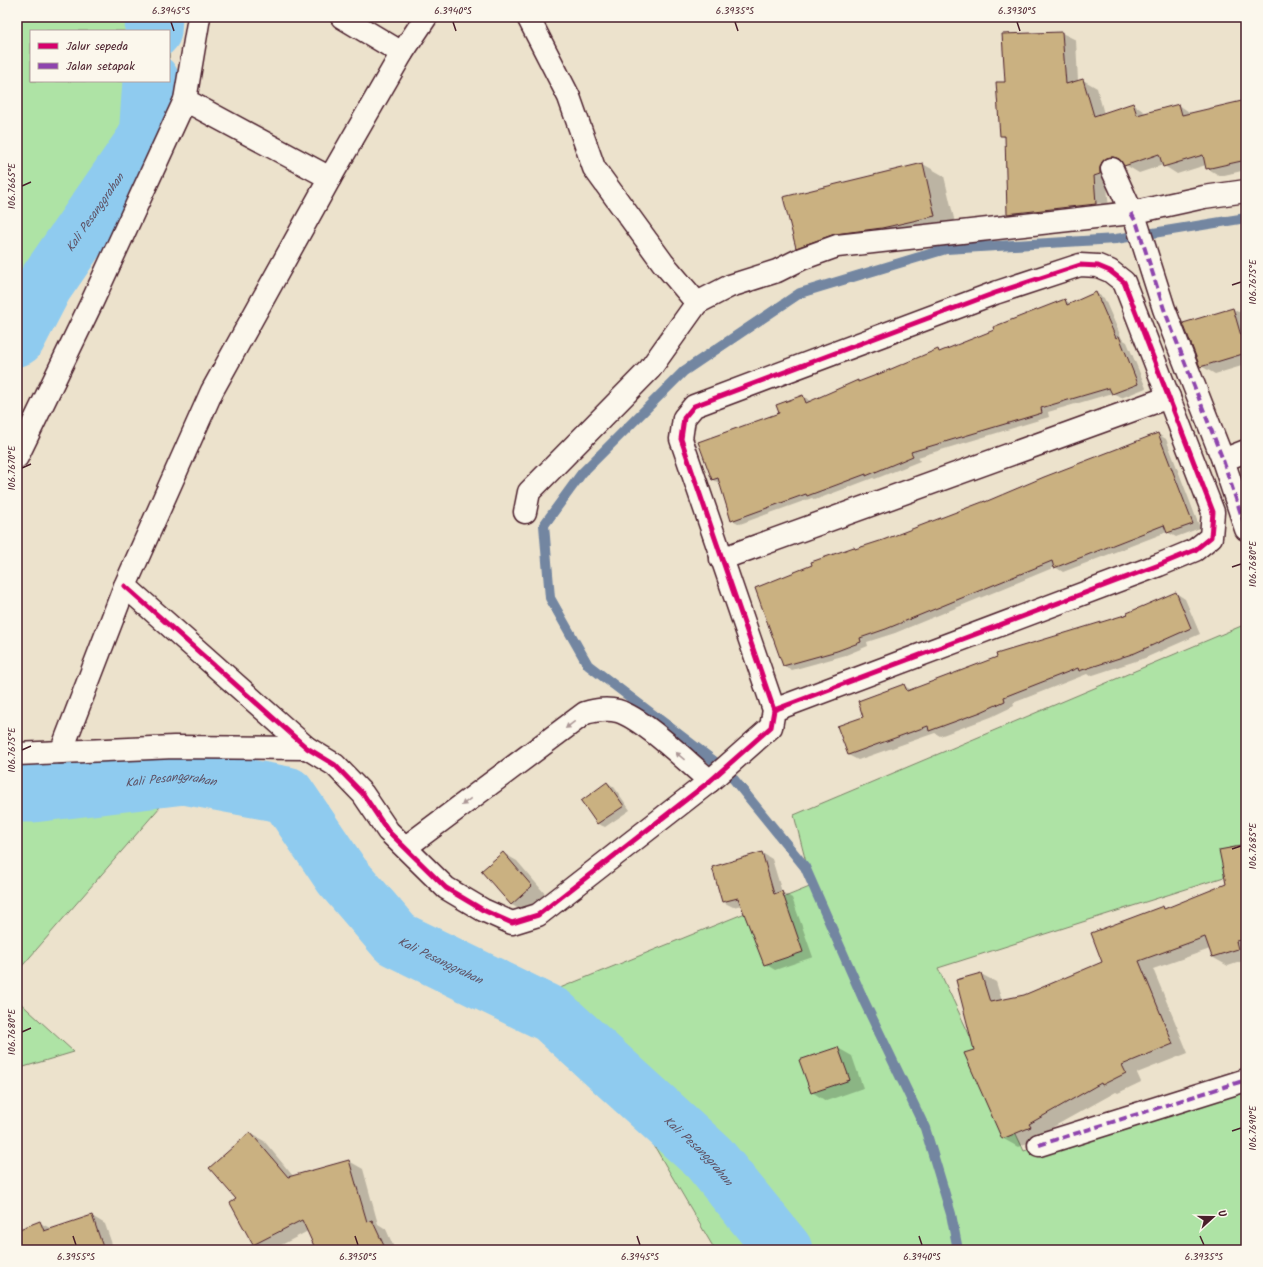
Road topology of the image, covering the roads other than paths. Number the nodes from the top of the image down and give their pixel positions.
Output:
1 (199, 17) edge
2 (342, 17) edge
3 (426, 17) edge
4 (528, 17) edge
5 (402, 53) junction
6 (185, 100) junction
7 (1112, 169) dead end
8 (330, 178) junction
9 (1246, 191) edge
10 (1134, 218) junction
11 (697, 303) junction
12 (1169, 397) junction
13 (1246, 451) edge
14 (17, 457) edge
15 (1222, 460) junction
16 (1241, 502) edge
17 (525, 512) dead end
18 (1213, 512) junction
19 (1246, 529) edge
20 (721, 559) junction
21 (125, 586) junction
22 (772, 718) junction
23 (307, 748) junction
24 (61, 752) junction
25 (17, 754) edge
26 (714, 778) junction
27 (406, 847) junction
28 (1246, 1080) edge
29 (1039, 1145) dead end

1 - 6 street
2 - 5 street
3 - 5 street
4 - 11 street
5 - 8 street
6 - 8 street
6 - 14 street
7 - 10 street
8 - 21 street
9 - 10 street
10 - 11 street
10 - 15 street
11 - 17 street
12 - 18 street
12 - 20 street
12 - 20 street
13 - 15 street
15 - 16 street
16 - 18 street
16 - 19 street
18 - 22 street
20 - 22 street
21 - 23 street
21 - 24 street
22 - 26 street
23 - 24 street
23 - 27 street
24 - 25 street
26 -> 27 street
26 - 27 street
28 - 29 street

